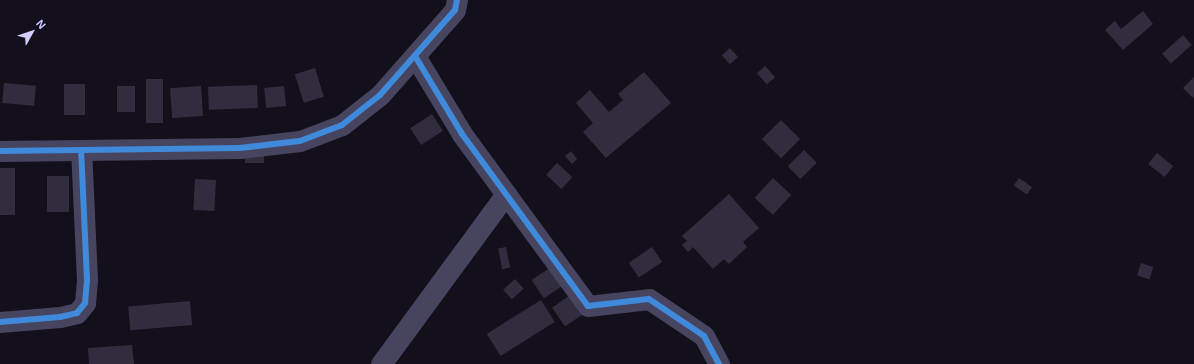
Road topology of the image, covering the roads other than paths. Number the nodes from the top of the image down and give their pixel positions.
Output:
1 (457, 0) edge
2 (415, 56) junction
3 (81, 150) junction
4 (0, 151) edge
5 (506, 194) junction
6 (0, 322) edge
7 (380, 364) edge
8 (719, 364) edge

1 - 2 street
2 - 3 street
2 - 5 street
3 - 4 street
3 - 6 street
5 - 7 street
5 - 8 street

